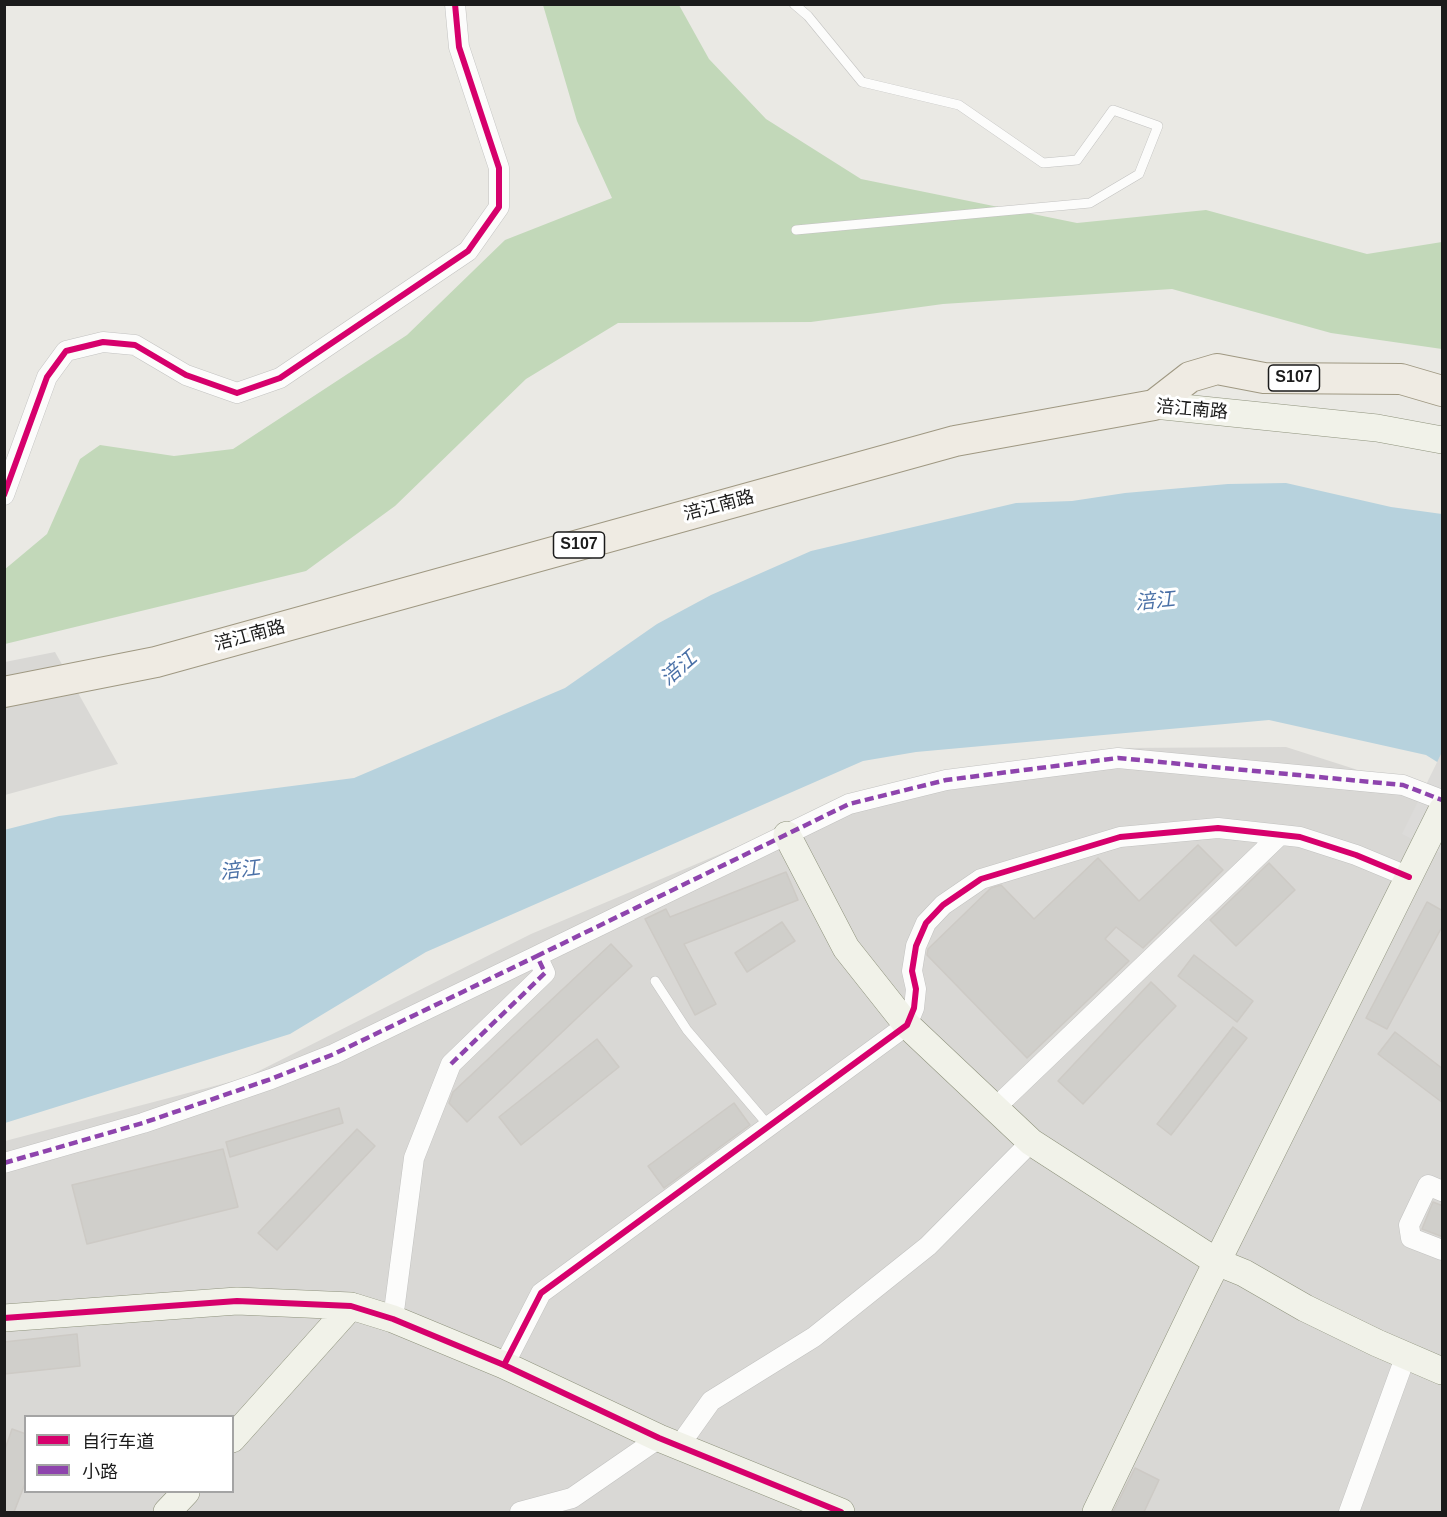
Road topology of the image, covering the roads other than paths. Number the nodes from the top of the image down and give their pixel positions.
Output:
1 (455, 4) edge
2 (794, 4) edge
3 (796, 230) dead end
4 (1443, 390) edge
5 (1154, 405) junction
6 (1443, 440) edge
7 (4, 495) edge
8 (4, 693) edge
9 (1443, 800) edge
10 (1443, 810) edge
11 (787, 835) junction
12 (1280, 835) junction
13 (1409, 877) junction
14 (537, 956) junction
15 (655, 981) dead end
16 (907, 1025) junction
17 (995, 1108) junction
18 (769, 1126) junction
19 (1031, 1142) junction
20 (4, 1163) edge
21 (1443, 1191) edge
22 (1443, 1250) edge
23 (1217, 1262) junction
24 (351, 1306) junction
25 (4, 1318) edge
26 (393, 1319) junction
27 (1406, 1355) junction
28 (504, 1365) junction
29 (1443, 1371) edge
30 (234, 1437) edge
31 (669, 1442) junction
32 (184, 1493) edge
33 (167, 1512) edge
34 (520, 1512) edge
35 (841, 1512) edge
36 (1096, 1512) edge
37 (1349, 1512) edge

1 - 7 street
2 - 3 lane
4 - 5 main road, S107
5 - 6 street, 涪江南路
5 - 8 main road, 涪江南路 / S107
9 - 11 street
10 - 13 street
11 - 14 street
11 - 16 street
12 - 13 street
12 - 16 street
12 - 17 street
13 - 23 street
14 - 20 street
14 - 26 street
15 - 18 lane
16 - 17 street
16 - 18 street
17 - 19 street
18 - 28 street
19 - 23 street
19 - 31 street
21 - 22 street
23 - 27 street
23 - 36 street
24 - 25 street
24 - 26 street
24 - 30 street
26 - 28 street
27 - 29 street
27 - 37 street
28 - 31 street
31 - 34 street
31 - 35 street
32 - 33 street

